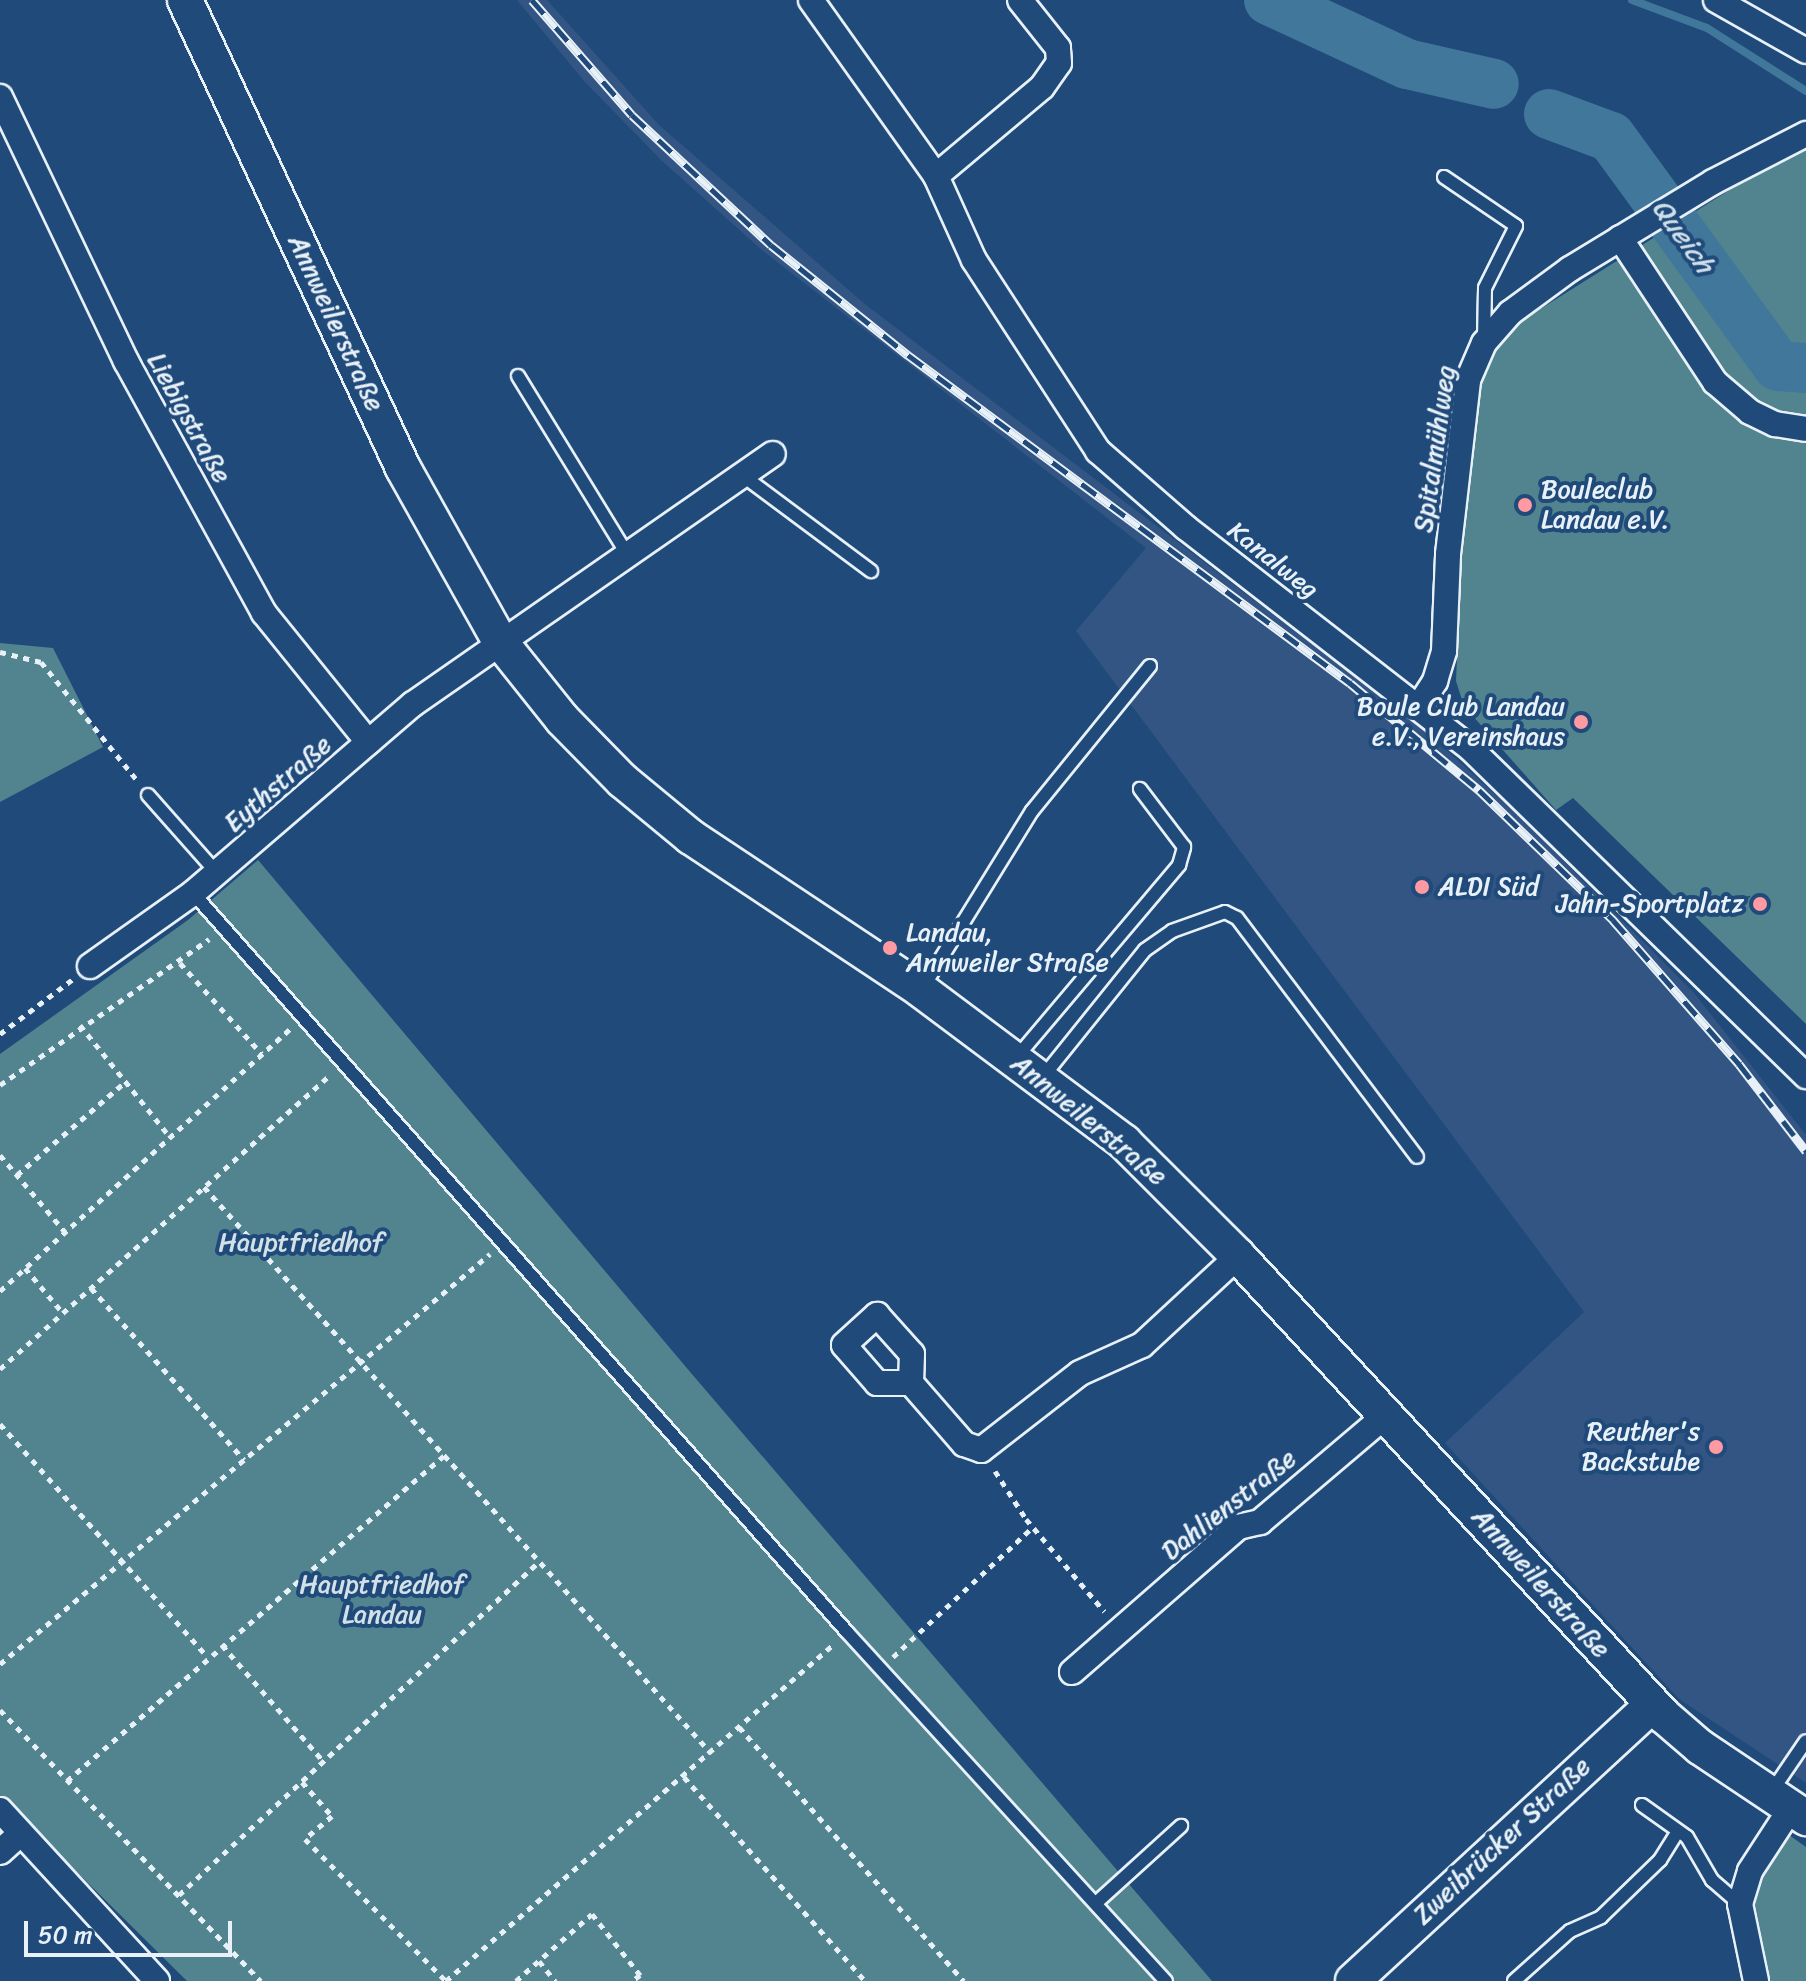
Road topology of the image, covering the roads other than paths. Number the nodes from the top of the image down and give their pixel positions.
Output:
1 (185, 0) edge
2 (811, 0) edge
3 (1020, 0) edge
4 (1716, 0) edge
5 (1806, 51) edge
6 (0, 97) edge
7 (1806, 134) edge
8 (936, 176) junction
9 (1444, 177) dead end
10 (1630, 232) junction
11 (1484, 343) junction
12 (518, 376) dead end
13 (1806, 429) edge
14 (773, 454) dead end
15 (742, 475) junction
16 (627, 554) junction
17 (871, 571) dead end
18 (499, 640) junction
19 (1150, 666) dead end
20 (1419, 706) junction
21 (368, 742) junction
22 (1140, 789) dead end
23 (148, 795) road end
24 (217, 873) junction
25 (193, 893) junction
26 (90, 966) road end
27 (921, 990) junction
28 (1029, 1068) junction
29 (1806, 1076) edge
30 (1417, 1157) dead end
31 (1238, 1256) junction
32 (911, 1383) dead end
33 (1386, 1415) junction
34 (1072, 1672) dead end
35 (1652, 1705) junction
36 (1806, 1741) edge
37 (1642, 1805) dead end
38 (1789, 1807) edge
39 (0, 1810) edge
40 (1181, 1826) dead end
41 (1678, 1831) junction
42 (21, 1833) junction
43 (0, 1852) edge
44 (1096, 1903) junction
45 (1740, 1904) junction
46 (157, 1981) edge
47 (1166, 1981) edge
48 (1353, 1981) edge
49 (1514, 1981) edge
50 (1756, 1981) edge

1 - 18 street, Annweilerstraße
2 - 8 street, Kanalweg
3 - 8 street
4 - 5 street
6 - 21 street, Liebigstraße
7 - 10 street, Spitalmühlweg
8 - 20 street, Kanalweg
9 - 11 lane
10 - 11 street, Spitalmühlweg
10 - 13 street
11 - 20 street, Spitalmühlweg
12 - 16 lane
14 - 15 street
15 - 16 street
15 - 17 lane
16 - 18 street
18 - 21 street, Eythstraße
18 - 27 street, Annweilerstraße
19 - 27 lane
20 - 29 street, Kanalweg
21 - 24 street, Eythstraße
22 - 28 lane
23 - 24 lane
24 - 25 street, Eythstraße
25 - 26 street, Eythstraße
25 - 44 lane
27 - 28 street, Annweilerstraße
28 - 30 lane
28 - 31 street, Annweilerstraße
31 - 32 street
31 - 33 street, Annweilerstraße
33 - 34 street, Dahlienstraße
33 - 35 street, Annweilerstraße
35 - 38 street, Annweilerstraße
35 - 48 street, Zweibrücker Straße
36 - 38 lane
37 - 41 lane
38 - 45 street
39 - 42 street
40 - 44 lane
41 - 45 lane
41 - 49 lane
42 - 43 street
42 - 46 street
44 - 47 lane
45 - 50 street

